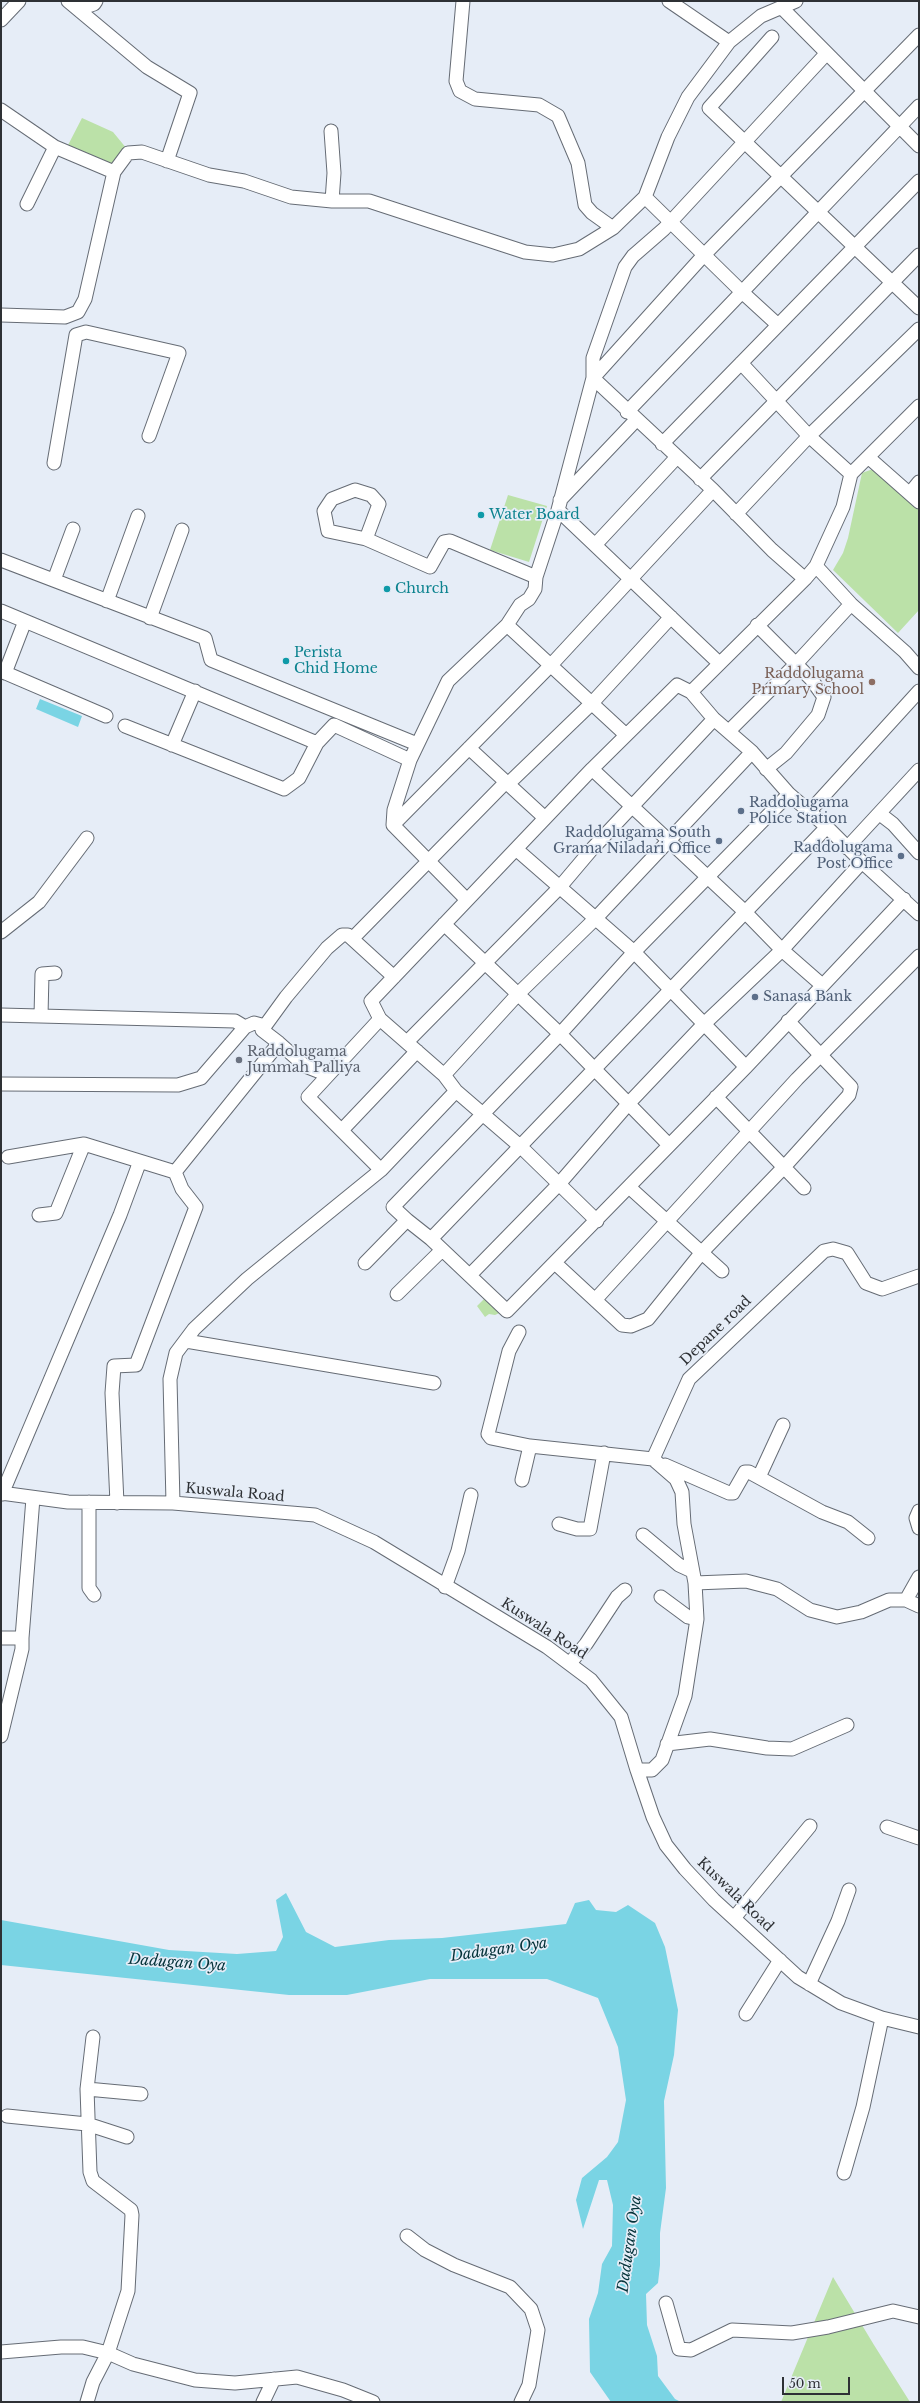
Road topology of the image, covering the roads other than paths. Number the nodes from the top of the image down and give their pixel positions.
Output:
1 (19, 1) edge
2 (68, 1) edge
3 (96, 1) edge
4 (463, 1) edge
5 (668, 1) edge
6 (796, 1) edge
7 (781, 7) junction
8 (79, 9) junction
9 (1, 20) edge
10 (919, 35) edge
11 (772, 37) dead end
12 (729, 42) junction
13 (826, 54) junction
14 (863, 92) junction
15 (919, 106) edge
16 (1, 110) edge
17 (899, 126) junction
18 (331, 131) dead end
19 (744, 141) junction
20 (919, 146) edge
21 (55, 147) junction
22 (167, 161) junction
23 (114, 172) junction
24 (782, 176) junction
25 (919, 181) edge
26 (644, 197) junction
27 (332, 202) junction
28 (27, 204) dead end
29 (819, 211) junction
30 (670, 222) junction
31 (613, 228) junction
32 (856, 246) junction
33 (919, 255) edge
34 (703, 256) junction
35 (893, 282) junction
36 (742, 292) junction
37 (919, 308) edge
38 (1, 315) edge
39 (65, 317) junction
40 (778, 326) junction
41 (919, 329) edge
42 (76, 335) junction
43 (741, 363) junction
44 (593, 378) junction
45 (777, 400) junction
46 (919, 406) edge
47 (631, 416) junction
48 (149, 436) dead end
49 (809, 436) junction
50 (662, 444) junction
51 (677, 457) junction
52 (868, 457) junction
53 (54, 463) dead end
54 (851, 474) junction
55 (700, 479) junction
56 (919, 482) edge
57 (713, 490) junction
58 (910, 493) junction
59 (919, 502) edge
60 (559, 505) junction
61 (736, 514) junction
62 (138, 516) dead end
63 (73, 529) dead end
64 (182, 530) dead end
65 (366, 539) dead end
66 (595, 545) junction
67 (1, 560) edge
68 (816, 566) junction
69 (536, 577) junction
70 (805, 579) junction
71 (54, 580) junction
72 (632, 580) junction
73 (107, 601) junction
74 (851, 604) junction
75 (1, 611) edge
76 (671, 617) junction
77 (150, 618) junction
78 (25, 621) junction
79 (507, 625) junction
80 (758, 626) junction
81 (719, 663) junction
82 (551, 665) junction
83 (795, 665) junction
84 (919, 668) edge
85 (3, 672) edge
86 (194, 691) junction
87 (919, 691) edge
88 (691, 692) junction
89 (592, 704) junction
90 (106, 716) dead end
91 (714, 719) junction
92 (125, 726) dead end
93 (729, 731) junction
94 (626, 735) junction
95 (317, 743) junction
96 (417, 744) junction
97 (172, 745) junction
98 (469, 748) junction
99 (752, 752) junction
100 (410, 760) junction
101 (592, 769) junction
102 (766, 769) junction
103 (919, 770) edge
104 (507, 783) junction
105 (788, 794) junction
106 (633, 808) junction
107 (808, 812) junction
108 (880, 814) junction
109 (545, 818) junction
110 (393, 825) junction
111 (827, 827) junction
112 (87, 838) dead end
113 (669, 841) junction
114 (847, 848) junction
115 (516, 849) junction
116 (919, 853) edge
117 (429, 861) junction
118 (862, 862) junction
119 (707, 877) junction
120 (559, 888) junction
121 (904, 899) junction
122 (467, 900) junction
123 (746, 913) junction
124 (919, 914) edge
125 (595, 919) junction
126 (444, 924) junction
127 (1, 932) edge
128 (353, 938) junction
129 (782, 950) junction
130 (634, 952) junction
131 (919, 956) edge
132 (485, 963) junction
133 (55, 973) dead end
134 (394, 977) junction
135 (822, 985) junction
136 (671, 991) junction
137 (518, 994) junction
138 (1, 1015) edge
139 (40, 1016) junction
140 (380, 1019) junction
141 (788, 1021) junction
142 (704, 1024) junction
143 (265, 1026) junction
144 (245, 1027) junction
145 (560, 1034) junction
146 (407, 1042) junction
147 (279, 1043) junction
148 (417, 1051) junction
149 (822, 1055) junction
150 (746, 1067) junction
151 (596, 1070) junction
152 (328, 1075) junction
153 (444, 1075) junction
154 (1, 1084) edge
155 (456, 1091) junction
156 (716, 1097) junction
157 (629, 1103) junction
158 (482, 1115) junction
159 (342, 1130) junction
160 (750, 1133) junction
161 (84, 1144) junction
162 (669, 1145) junction
163 (521, 1147) junction
164 (8, 1157) dead end
165 (140, 1161) junction
166 (785, 1166) junction
167 (381, 1170) junction
168 (175, 1172) junction
169 (559, 1184) junction
170 (629, 1187) junction
171 (804, 1188) dead end
172 (39, 1215) dead end
173 (407, 1220) junction
174 (597, 1221) junction
175 (668, 1222) junction
176 (432, 1240) junction
177 (442, 1250) junction
178 (702, 1252) junction
179 (365, 1263) dead end
180 (555, 1263) junction
181 (722, 1271) dead end
182 (470, 1275) junction
183 (919, 1276) edge
184 (397, 1294) dead end
185 (594, 1300) junction
186 (518, 1332) dead end
187 (186, 1341) junction
188 (434, 1383) dead end
189 (783, 1425) dead end
190 (530, 1446) junction
191 (604, 1453) junction
192 (653, 1459) junction
193 (759, 1477) junction
194 (522, 1480) dead end
195 (2, 1494) edge
196 (471, 1495) dead end
197 (33, 1498) junction
198 (89, 1502) junction
199 (117, 1503) junction
200 (173, 1503) junction
201 (919, 1510) edge
202 (559, 1524) dead end
203 (919, 1528) edge
204 (643, 1535) dead end
205 (868, 1538) dead end
206 (694, 1577) junction
207 (919, 1577) edge
208 (445, 1586) junction
209 (625, 1590) dead end
210 (94, 1594) dead end
211 (661, 1597) dead end
212 (906, 1600) junction
213 (919, 1606) edge
214 (697, 1619) junction
215 (1, 1638) edge
216 (22, 1638) junction
217 (570, 1663) junction
218 (847, 1725) dead end
219 (1, 1736) edge
220 (667, 1744) junction
221 (636, 1770) junction
222 (810, 1826) dead end
223 (887, 1827) dead end
224 (918, 1834) edge
225 (849, 1890) dead end
226 (734, 1918) junction
227 (780, 1960) junction
228 (809, 1984) junction
229 (746, 2014) dead end
230 (882, 2018) junction
231 (919, 2027) edge
232 (93, 2037) dead end
233 (87, 2089) junction
234 (141, 2094) dead end
235 (7, 2116) dead end
236 (87, 2124) junction
237 (127, 2137) dead end
238 (844, 2173) dead end
239 (407, 2236) dead end
240 (666, 2303) dead end
241 (919, 2317) edge
242 (1, 2352) edge
243 (108, 2353) junction
244 (274, 2379) junction
245 (87, 2402) edge
246 (263, 2402) edge
247 (373, 2402) edge
248 (521, 2402) edge

1 - 9 street
2 - 8 street
3 - 8 street
4 - 31 street
5 - 12 street
6 - 7 street
7 - 12 street
7 - 13 street
8 - 22 street
10 - 14 street
11 - 19 street
12 - 26 street
13 - 14 street
13 - 19 street
14 - 17 street
14 - 24 street
15 - 17 street
16 - 21 street
17 - 20 street
17 - 29 street
18 - 27 street
19 - 24 street
19 - 30 street
21 - 23 street
21 - 28 street
22 - 23 street
22 - 27 street
23 - 39 street
24 - 29 street
24 - 34 street
25 - 32 street
26 - 30 street
26 - 31 street
27 - 31 street
29 - 32 street
29 - 36 street
30 - 34 street
30 - 44 street
32 - 35 street
32 - 40 street
33 - 35 street
34 - 36 street
34 - 44 street
35 - 37 street
35 - 45 street
36 - 40 street
36 - 47 street
38 - 39 street
39 - 42 street
40 - 43 street
41 - 49 street
42 - 48 street
42 - 53 street
43 - 45 street
43 - 50 street
44 - 47 street
44 - 60 street
45 - 49 street
45 - 55 street
46 - 52 street
47 - 50 street
47 - 60 street
49 - 54 street
49 - 61 street
50 - 51 street
51 - 55 street
51 - 66 street
52 - 54 street
52 - 58 street
54 - 68 street
55 - 57 street
56 - 58 street
57 - 61 street
57 - 72 street
58 - 59 street
60 - 66 street
60 - 69 street
61 - 70 street
62 - 73 street
63 - 71 street
64 - 77 street
65 - 69 street
66 - 72 street
67 - 71 street
68 - 70 street
68 - 74 street
69 - 79 street
70 - 80 street
71 - 73 street
72 - 76 street
72 - 82 street
73 - 77 street
74 - 83 street
74 - 84 street
75 - 78 street
76 - 81 street
76 - 89 street
77 - 96 street
78 - 85 street
78 - 86 street
79 - 82 street
79 - 96 street
80 - 81 street
80 - 83 street
81 - 88 street
82 - 89 street
82 - 98 street
83 - 93 street
83 - 102 street
85 - 90 street
86 - 95 street
86 - 97 street
87 - 107 street
88 - 91 street
88 - 94 street
89 - 94 street
89 - 104 street
91 - 93 street
91 - 106 street
92 - 97 street
93 - 99 street
94 - 101 street
95 - 97 street
95 - 100 street
96 - 100 street
98 - 104 street
98 - 110 street
99 - 102 street
99 - 113 street
100 - 110 street
101 - 106 street
101 - 109 street
102 - 105 street
103 - 108 street
104 - 109 street
104 - 117 street
105 - 107 street
105 - 119 street
106 - 113 street
106 - 120 street
107 - 111 street
108 - 114 street
108 - 116 street
109 - 115 street
110 - 117 street
111 - 114 street
111 - 123 street
112 - 127 street
113 - 119 street
113 - 125 street
114 - 118 street
115 - 120 street
115 - 122 street
117 - 122 street
117 - 128 street
118 - 121 street
118 - 129 street
119 - 123 street
119 - 130 street
120 - 125 street
120 - 132 street
121 - 124 street
121 - 135 street
122 - 126 street
123 - 129 street
123 - 136 street
125 - 130 street
125 - 137 street
126 - 132 street
126 - 134 street
128 - 134 street
128 - 143 street
129 - 135 street
129 - 142 street
130 - 136 street
130 - 145 street
131 - 149 street
132 - 137 street
132 - 146 street
133 - 139 street
134 - 140 street
135 - 141 street
136 - 142 street
136 - 151 street
137 - 145 street
137 - 153 street
138 - 139 street
139 - 144 street
140 - 146 street
140 - 152 street
141 - 149 street
141 - 150 street
142 - 150 street
142 - 157 street
143 - 144 street
143 - 147 street
144 - 154 street
145 - 151 street
145 - 158 street
146 - 148 street
147 - 152 street
147 - 168 street
148 - 153 street
148 - 159 street
149 - 160 street
149 - 166 street
150 - 156 street
151 - 157 street
151 - 163 street
152 - 159 street
153 - 155 street
155 - 158 street
155 - 167 street
156 - 160 street
156 - 162 street
157 - 162 street
157 - 169 street
158 - 163 street
158 - 173 street
159 - 167 street
160 - 166 street
160 - 175 street
161 - 164 street
161 - 165 street
161 - 172 street
162 - 170 street
163 - 169 street
163 - 176 street
165 - 168 street
165 - 195 street
166 - 171 street
166 - 178 street
167 - 187 street
168 - 199 street
169 - 174 street
169 - 182 street
170 - 174 street
170 - 175 street
173 - 176 street
173 - 179 street
174 - 180 street
175 - 178 street
175 - 185 street
176 - 177 street
177 - 182 street
177 - 184 street
178 - 181 street
178 - 185 street
180 - 182 street
180 - 185 street
183 - 192 street, Depane road
186 - 190 street
187 - 188 street
187 - 200 street
189 - 193 street
190 - 191 street
190 - 194 street
191 - 192 street
191 - 202 street
192 - 193 street
192 - 206 street
193 - 205 street
195 - 197 street, Kuswala Road
196 - 208 street
197 - 198 street, Kuswala Road
197 - 216 street
198 - 199 street, Kuswala Road
198 - 210 street
199 - 200 street, Kuswala Road
200 - 208 street, Kuswala Road
201 - 203 street
204 - 206 street
206 - 212 street
206 - 214 street
207 - 212 street
208 - 217 street, Kuswala Road
209 - 217 street
211 - 214 street
212 - 213 street
214 - 220 street
215 - 216 street
216 - 219 street
217 - 221 street, Kuswala Road
218 - 220 street
220 - 221 street
221 - 226 street, Kuswala Road
222 - 226 street
223 - 224 street
225 - 228 street
226 - 227 street, Kuswala Road
227 - 228 street, Kuswala Road
227 - 229 street
228 - 230 street, Kuswala Road
230 - 231 street, Kuswala Road
230 - 238 street
232 - 233 street
233 - 234 street
233 - 236 street
235 - 236 street
236 - 237 street
236 - 243 street
239 - 248 street
240 - 241 street
242 - 243 street
243 - 244 street
243 - 245 street
244 - 246 street
244 - 247 street

